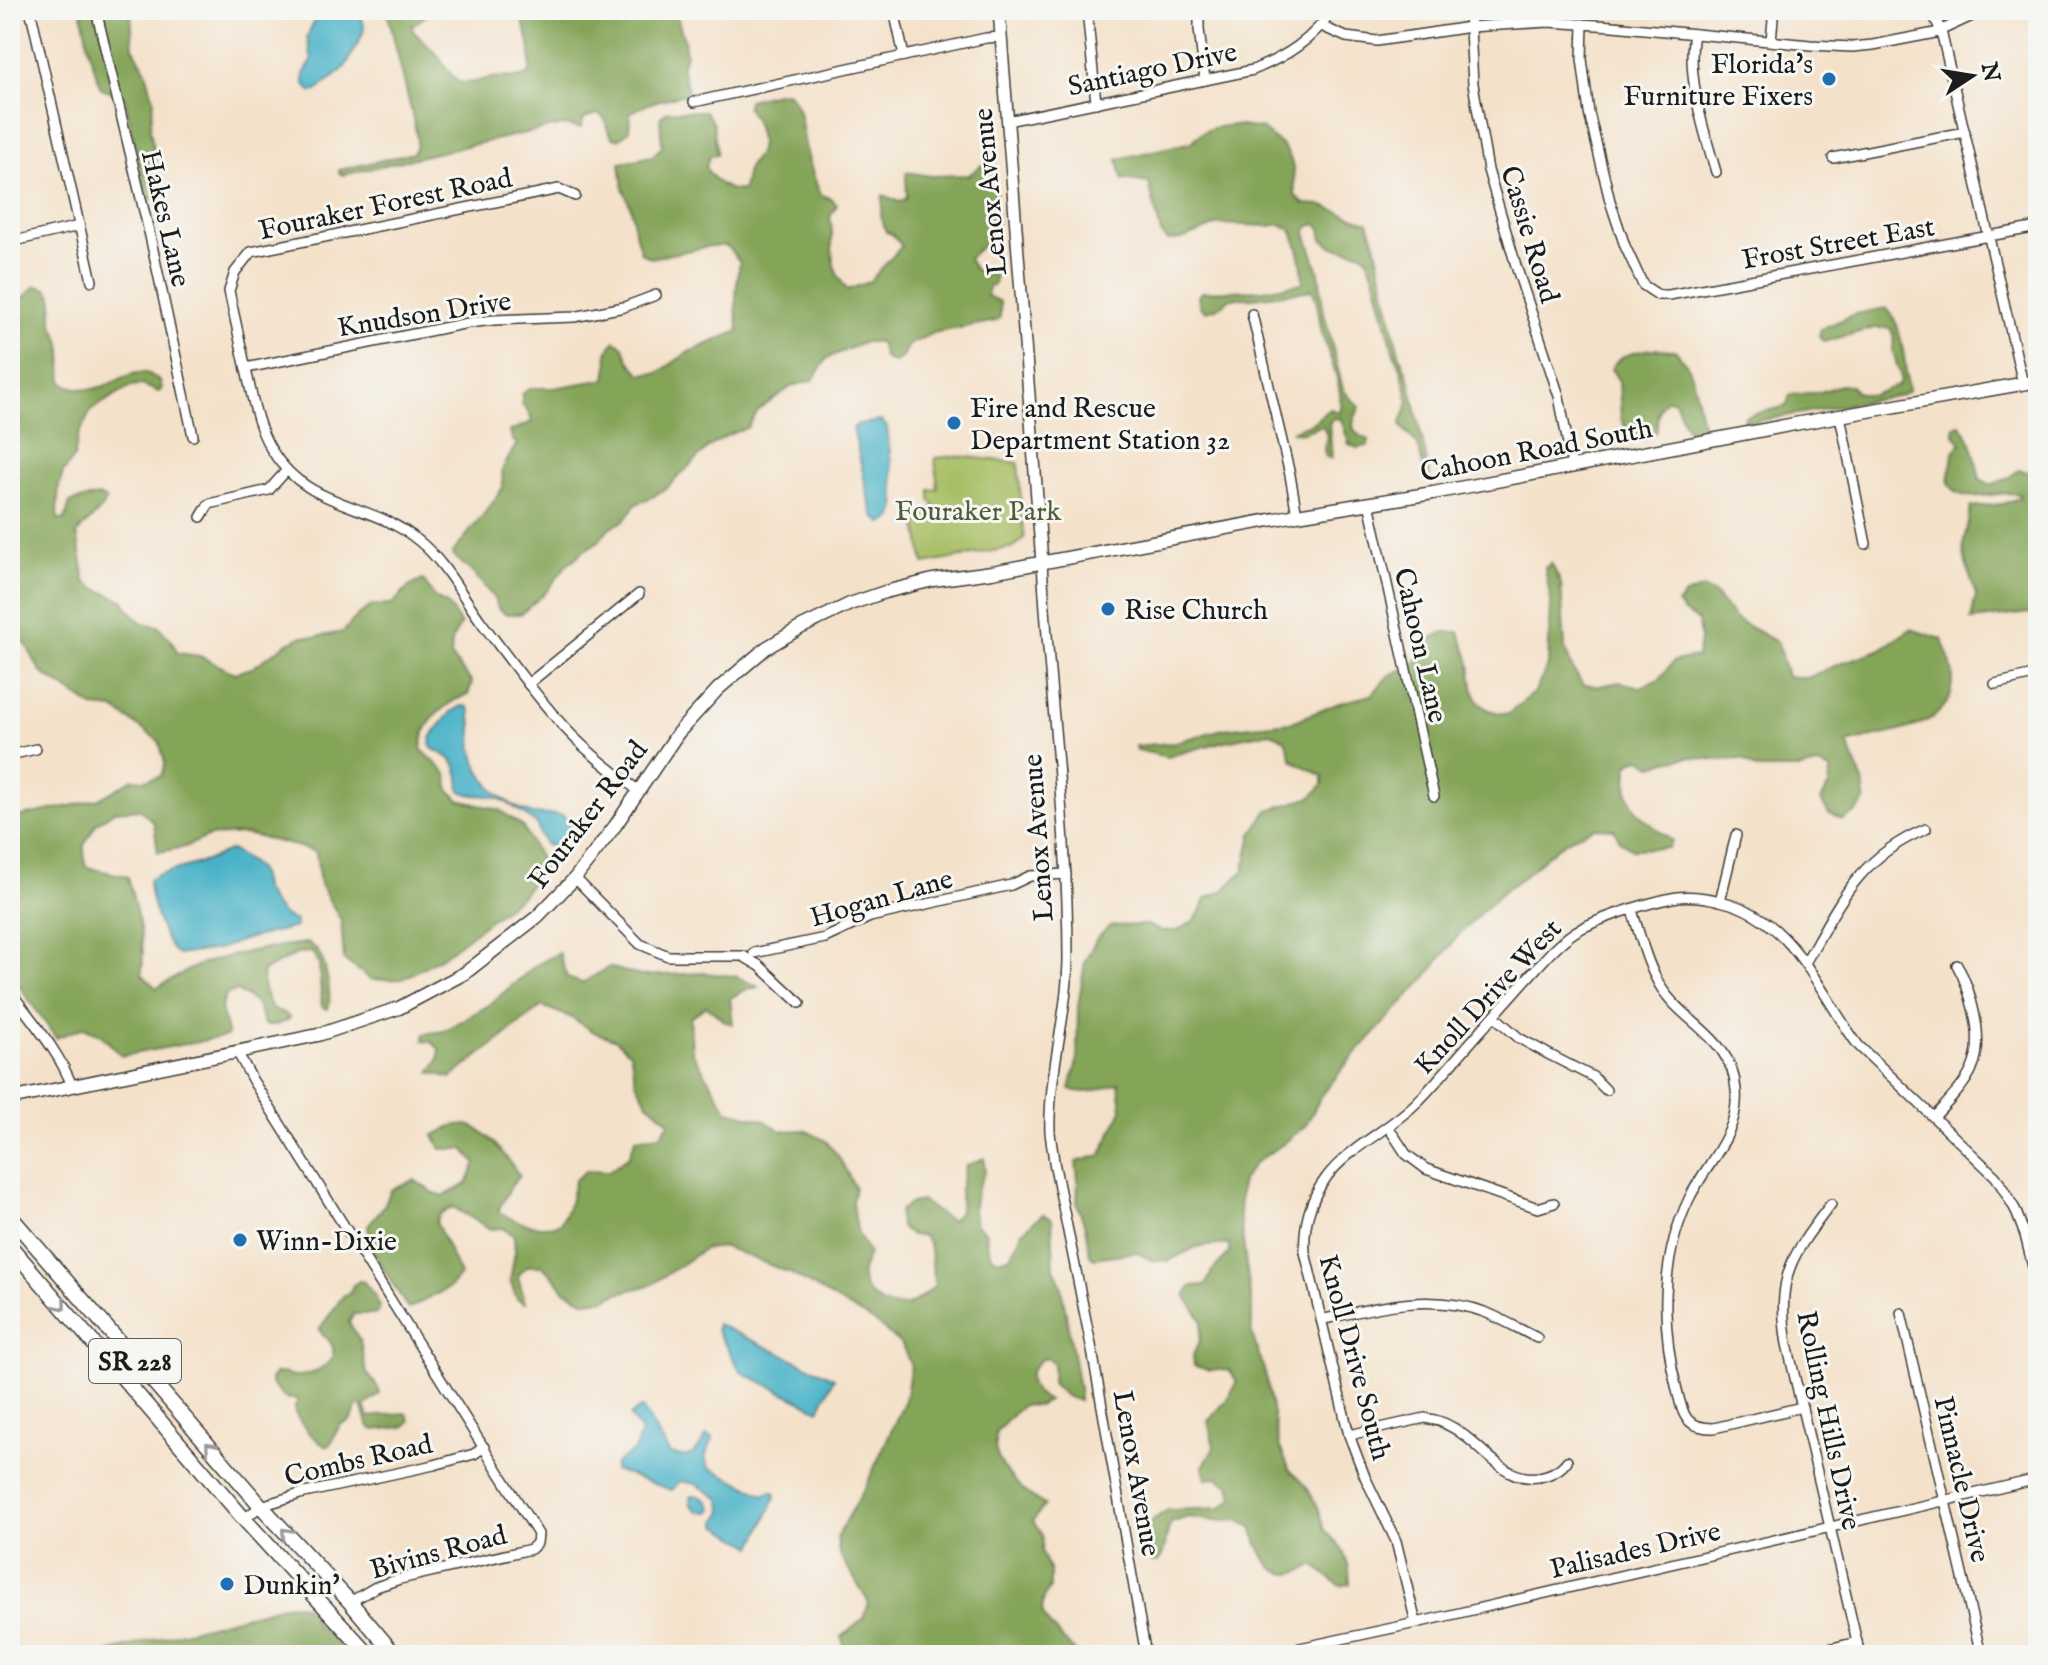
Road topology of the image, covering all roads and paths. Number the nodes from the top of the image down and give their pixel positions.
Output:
1 (29, 10) edge
2 (96, 10) edge
3 (894, 10) edge
4 (999, 10) edge
5 (1087, 10) edge
6 (1199, 10) edge
7 (1332, 10) edge
8 (1469, 10) edge
9 (1771, 10) edge
10 (1931, 10) edge
11 (1985, 10) edge
12 (1583, 24) junction
13 (1321, 26) junction
14 (1470, 27) junction
15 (1941, 31) junction
16 (1694, 34) junction
17 (1001, 37) junction
18 (1771, 40) junction
19 (904, 56) junction
20 (1205, 80) junction
21 (694, 102) dead end
22 (1096, 103) junction
23 (1007, 121) junction
24 (1965, 132) junction
25 (1833, 158) dead end
26 (1716, 172) dead end
27 (575, 196) dead end
28 (79, 226) junction
29 (2038, 227) edge
30 (1990, 237) junction
31 (10, 242) edge
32 (92, 281) dead end
33 (656, 295) dead end
34 (1252, 314) dead end
35 (246, 368) junction
36 (2038, 381) edge
37 (2023, 384) junction
38 (1840, 416) junction
39 (193, 436) dead end
40 (1572, 466) junction
41 (287, 470) junction
42 (1369, 503) junction
43 (1297, 515) junction
44 (201, 517) dead end
45 (1866, 544) dead end
46 (1042, 562) junction
47 (639, 594) dead end
48 (2038, 674) edge
49 (528, 684) junction
50 (1995, 684) dead end
51 (36, 749) dead end
52 (10, 755) edge
53 (639, 791) junction
54 (1434, 796) dead end
55 (1926, 829) dead end
56 (1736, 835) dead end
57 (1066, 874) junction
58 (575, 878) junction
59 (1720, 901) junction
60 (1632, 910) junction
61 (754, 953) dead end
62 (1805, 963) junction
63 (1957, 965) dead end
64 (10, 991) edge
65 (800, 1003) dead end
66 (1494, 1016) junction
67 (238, 1053) junction
68 (72, 1086) junction
69 (1606, 1090) dead end
70 (10, 1099) edge
71 (1934, 1117) junction
72 (1389, 1128) junction
73 (1554, 1203) dead end
74 (1831, 1204) dead end
75 (10, 1216) edge
76 (10, 1246) edge
77 (2034, 1252) edge
78 (2038, 1287) edge
79 (1901, 1313) dead end
80 (1321, 1320) junction
81 (1537, 1338) dead end
82 (1802, 1407) junction
83 (1349, 1435) junction
84 (484, 1447) junction
85 (1567, 1461) dead end
86 (2038, 1479) edge
87 (1945, 1500) junction
88 (261, 1506) junction
89 (244, 1519) junction
90 (1830, 1526) junction
91 (350, 1602) junction
92 (1416, 1623) junction
93 (1857, 1642) junction
94 (369, 1655) edge
95 (395, 1655) edge
96 (1146, 1655) edge
97 (1241, 1655) edge
98 (1804, 1655) edge
99 (1860, 1655) edge
100 (1981, 1655) edge

1 - 28 street
2 - 39 street, Hakes Lane
3 - 19 street
4 - 17 street, Lenox Avenue
5 - 22 street
6 - 20 street
7 - 13 street, Santiago Drive
8 - 14 street, Cassie Road
9 - 18 street
10 - 15 street
11 - 15 street
12 - 14 street
12 - 16 street
12 - 30 street, Frost Street East
13 - 14 street
13 - 20 street, Santiago Drive
14 - 40 street, Cassie Road
15 - 18 street
15 - 24 street
16 - 18 street
16 - 26 street
17 - 19 street
17 - 23 street, Lenox Avenue
19 - 21 street
20 - 22 street, Santiago Drive
22 - 23 street, Santiago Drive
23 - 46 street, Lenox Avenue
24 - 25 street
24 - 30 street
27 - 35 street, Fouraker Forest Road
28 - 31 street
28 - 32 street
29 - 30 street, Frost Street East
30 - 37 street
33 - 35 street, Knudson Drive
34 - 43 street
35 - 41 street, Fouraker Forest Road
36 - 37 main road, Cahoon Road South
37 - 38 main road, Cahoon Road South
38 - 40 main road, Cahoon Road South
38 - 45 street
40 - 42 main road, Cahoon Road South
41 - 44 street
41 - 49 street, Fouraker Forest Road
42 - 43 main road, Cahoon Road South
42 - 54 street, Cahoon Lane
43 - 46 main road, Cahoon Road South
46 - 53 main road, Fouraker Road
46 - 57 street, Lenox Avenue
47 - 49 street
48 - 50 street
49 - 53 street, Fouraker Forest Road
51 - 52 street
53 - 58 main road, Fouraker Road
55 - 62 street
56 - 59 street
57 - 61 street, Hogan Lane
57 - 96 street, Lenox Avenue
58 - 65 street
58 - 67 main road, Fouraker Road
59 - 60 street, Knoll Drive West
59 - 62 street, Knoll Drive West
60 - 66 street, Knoll Drive West
60 - 82 street
62 - 71 street, Knoll Drive West
63 - 71 street
64 - 68 street
66 - 69 street
66 - 72 street, Knoll Drive West
67 - 68 main road, Fouraker Road
67 - 84 street
68 - 70 main road, Fouraker Road
71 - 77 street, Knoll Drive West
72 - 73 street
72 - 80 street, Knoll Drive South
74 - 82 street, Rolling Hills Drive
88 -> 75 main road, SR 228
76 -> 89 main road, SR 228
77 - 78 street, Knoll Drive West
79 - 87 street, Pinnacle Drive
80 - 81 street
80 - 83 street, Knoll Drive South
82 - 90 street, Rolling Hills Drive
83 - 85 street
83 - 92 street, Knoll Drive South
84 - 88 street, Combs Road
84 - 91 street, Bivins Road
86 - 87 street, Palisades Drive
87 - 90 street, Palisades Drive
87 - 100 street, Pinnacle Drive
88 - 89 street, Combs Road
91 -> 88 main road, SR 228
89 - 94 main road, SR 228
90 - 92 street, Palisades Drive
90 - 93 street, Rolling Hills Drive
91 - 95 main road, SR 228
92 - 97 street, Palisades Drive
93 - 98 street
93 - 99 street, Rolling Hills Drive

